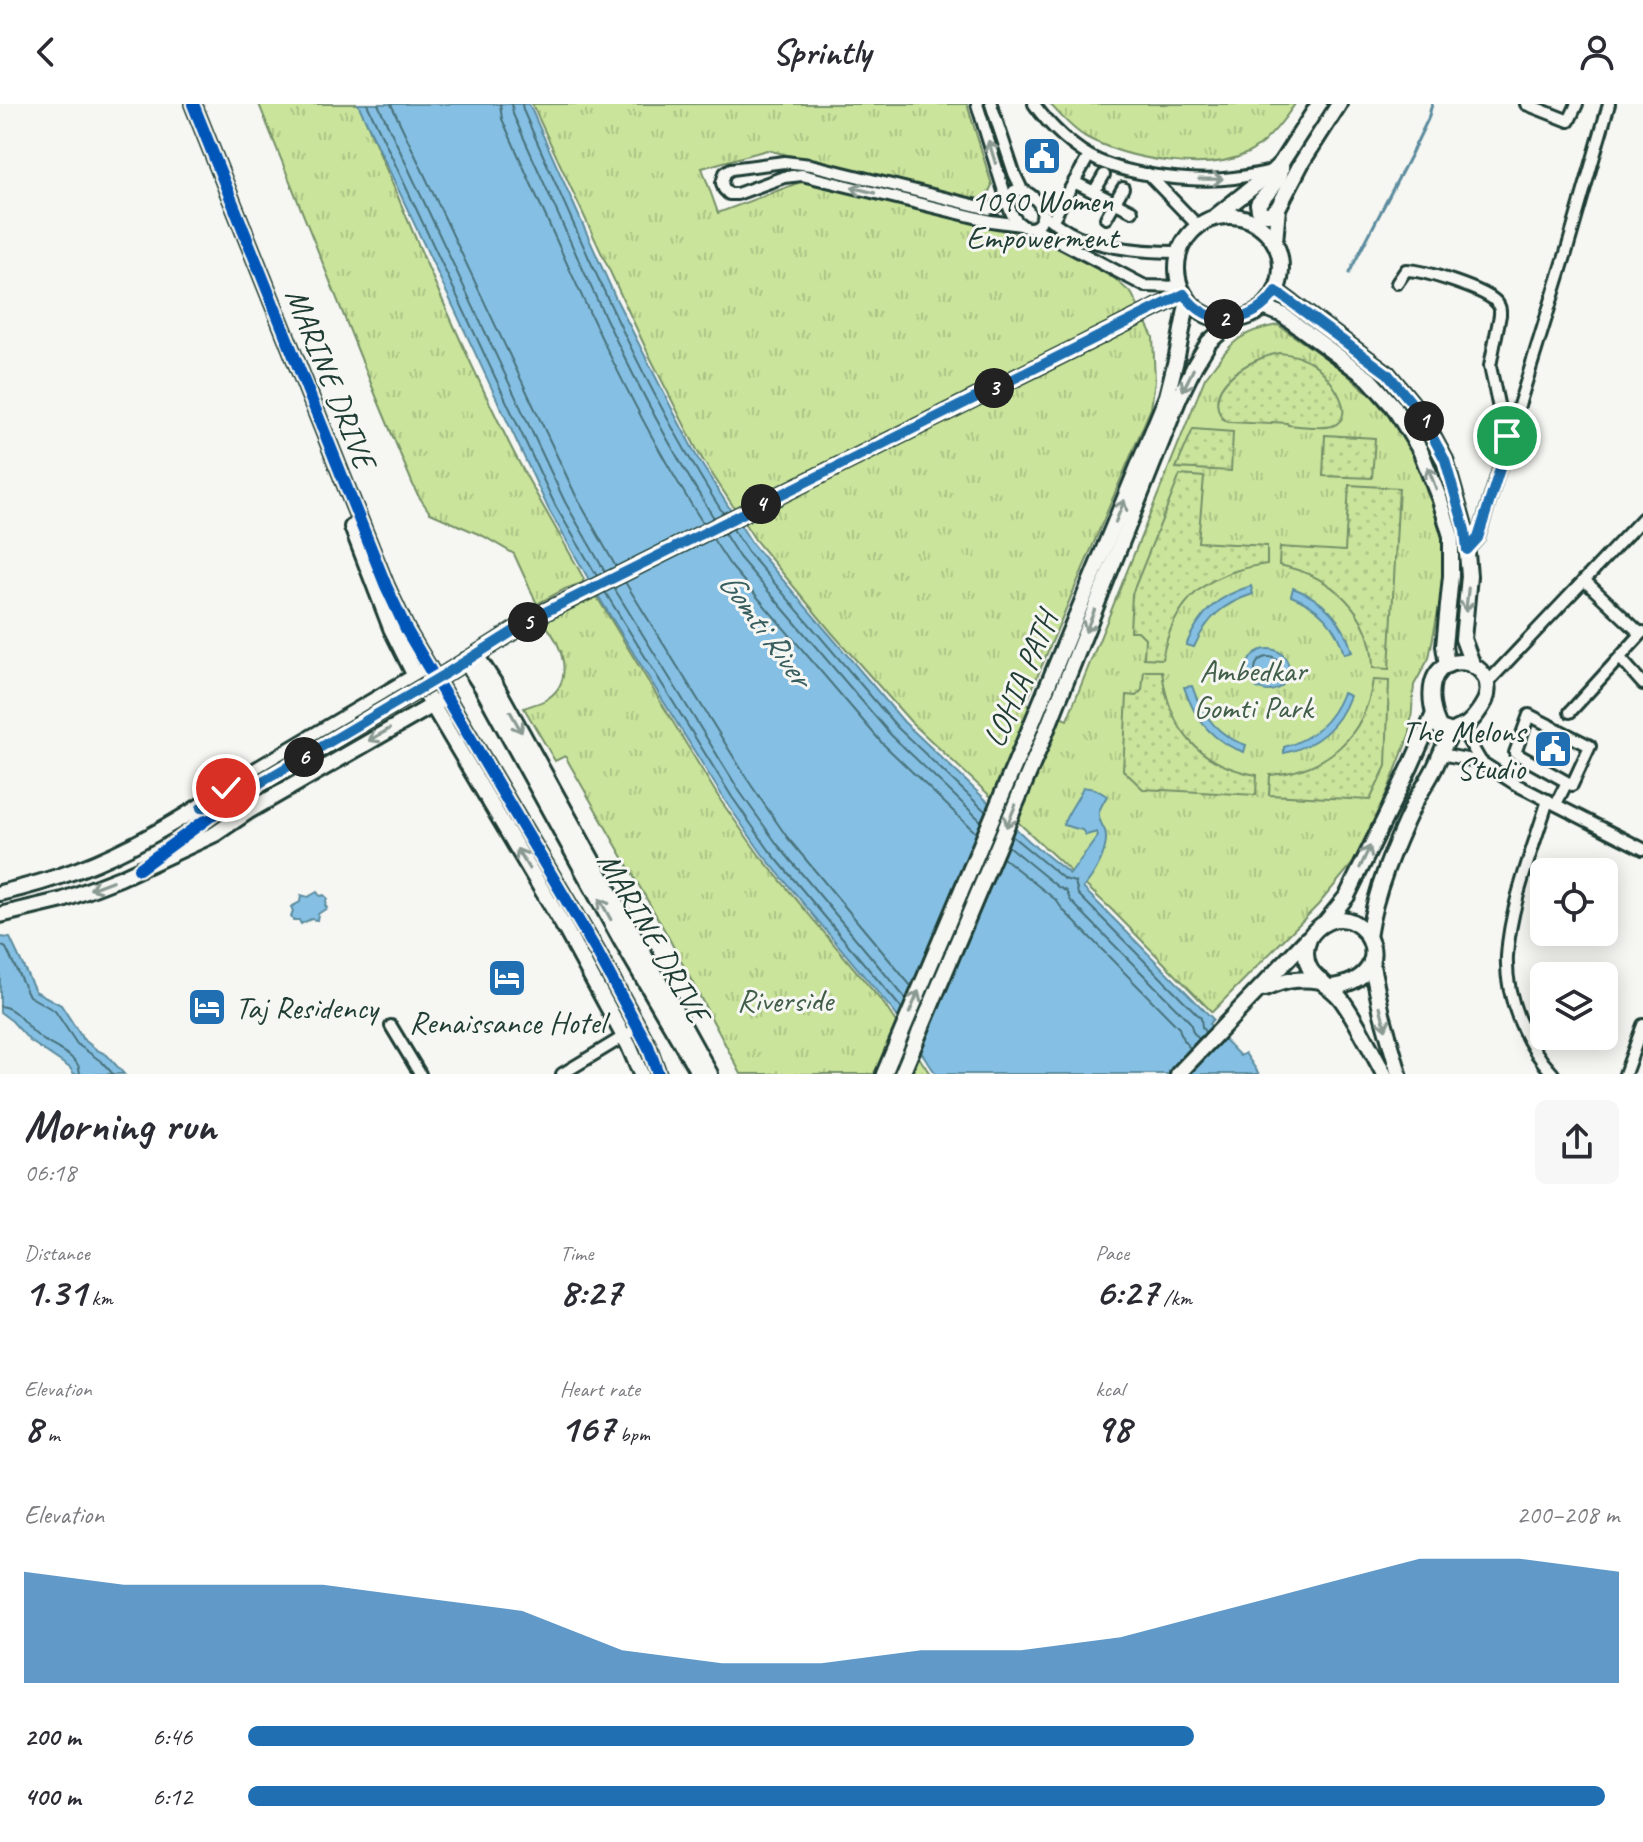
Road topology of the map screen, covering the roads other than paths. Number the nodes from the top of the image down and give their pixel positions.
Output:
1 (184, 104) edge
2 (193, 104) edge
3 (977, 104) edge
4 (991, 104) edge
5 (1034, 104) edge
6 (1319, 104) edge
7 (1339, 104) edge
8 (1526, 104) edge
9 (1577, 104) edge
10 (1609, 104) edge
11 (1086, 161) dead end
12 (1277, 167) junction
13 (1148, 174) junction
14 (1104, 175) dead end
15 (1074, 182) junction
16 (1123, 188) dead end
17 (1022, 190) junction
18 (1094, 192) junction
19 (1007, 201) junction
20 (1115, 203) junction
21 (948, 205) junction
22 (1278, 208) junction
23 (1132, 211) dead end
24 (1048, 218) junction
25 (1106, 218) dead end
26 (1212, 219) junction
27 (1021, 225) junction
28 (1198, 226) junction
29 (1034, 228) junction
30 (1275, 242) junction
31 (1180, 252) junction
32 (1397, 283) dead end
33 (1276, 291) junction
34 (1184, 293) junction
35 (1263, 307) junction
36 (1235, 319) junction
37 (1509, 440) junction
38 (1643, 518) edge
39 (1467, 550) junction
40 (1584, 580) junction
41 (1642, 633) edge
42 (471, 658) junction
43 (1620, 658) junction
44 (1447, 665) junction
45 (1473, 666) junction
46 (429, 667) junction
47 (415, 676) junction
48 (1487, 683) junction
49 (1643, 684) edge
50 (447, 697) junction
51 (432, 705) junction
52 (1570, 712) dead end
53 (1433, 716) junction
54 (1456, 730) junction
55 (1441, 754) junction
56 (1481, 762) junction
57 (1567, 782) junction
58 (238, 796) junction
59 (1552, 802) junction
60 (201, 808) junction
61 (1643, 849) edge
62 (139, 869) junction
63 (0, 893) edge
64 (0, 915) edge
65 (1319, 928) junction
66 (1368, 937) junction
67 (1371, 961) junction
68 (1327, 984) junction
69 (1257, 993) junction
70 (1643, 1025) edge
71 (391, 1026) dead end
72 (638, 1028) junction
73 (624, 1036) junction
74 (420, 1074) edge
75 (562, 1074) edge
76 (641, 1074) edge
77 (658, 1074) edge
78 (699, 1074) edge
79 (710, 1074) edge
80 (884, 1074) edge
81 (902, 1074) edge
82 (1178, 1074) edge
83 (1384, 1074) edge
84 (1399, 1074) edge
85 (1553, 1074) edge
86 (1625, 1074) edge

1 - 47 street, MARINE DRIVE
2 - 46 street, MARINE DRIVE
19 -> 3 street
4 - 17 street
5 - 13 street
6 - 12 street
7 - 22 street
8 - 9 street
10 - 37 street
11 - 15 street
13 -> 12 street
12 - 22 street
12 - 26 street
13 - 28 street
14 - 18 street
15 - 18 street
15 - 24 street
16 - 20 street
17 - 19 street
17 - 24 street
18 - 20 street
19 - 21 street
19 - 27 street
20 - 23 street
20 - 25 street
21 -> 21 street
21 - 27 street
22 - 30 street
24 - 29 street
24 - 31 street
26 - 28 street
26 - 30 street
27 - 29 street
28 - 31 street
29 - 34 street
30 - 33 street
31 - 34 street
32 - 37 street
33 - 35 street
33 - 39 street
34 - 36 street
34 - 42 street
80 -> 34 street, LOHIA PATH
35 - 36 street
44 -> 35 street
36 -> 81 street, LOHIA PATH
37 - 39 street
38 - 40 street
39 -> 45 street
40 - 41 street
40 - 48 street
41 - 43 street
42 - 58 street, bridge
78 -> 42 street, MARINE DRIVE
42 -> 79 street, MARINE DRIVE
43 - 49 street
43 - 52 street
44 - 45 street
44 - 53 street
45 - 48 street
46 - 47 street
46 - 50 street, MARINE DRIVE
47 - 51 street, MARINE DRIVE
47 - 60 street
48 - 54 street
50 - 51 street
50 - 72 street, MARINE DRIVE
51 -> 62 street
73 -> 51 street, MARINE DRIVE
53 - 54 street
65 -> 53 street
54 - 55 street
54 - 56 street
55 - 56 street
55 - 66 street
56 - 59 street
57 - 57 street
57 - 59 street
58 - 60 street
58 - 62 street
59 - 61 street
59 - 85 street
60 - 63 street
62 -> 64 street
65 - 66 street
65 - 68 street
65 - 69 street
66 - 67 street
67 - 68 street
67 -> 84 street
68 - 69 street
68 - 83 street
69 - 82 street
70 - 86 street
71 - 74 street
72 - 73 street
72 - 77 street, MARINE DRIVE
73 - 75 street
73 - 76 street, MARINE DRIVE

